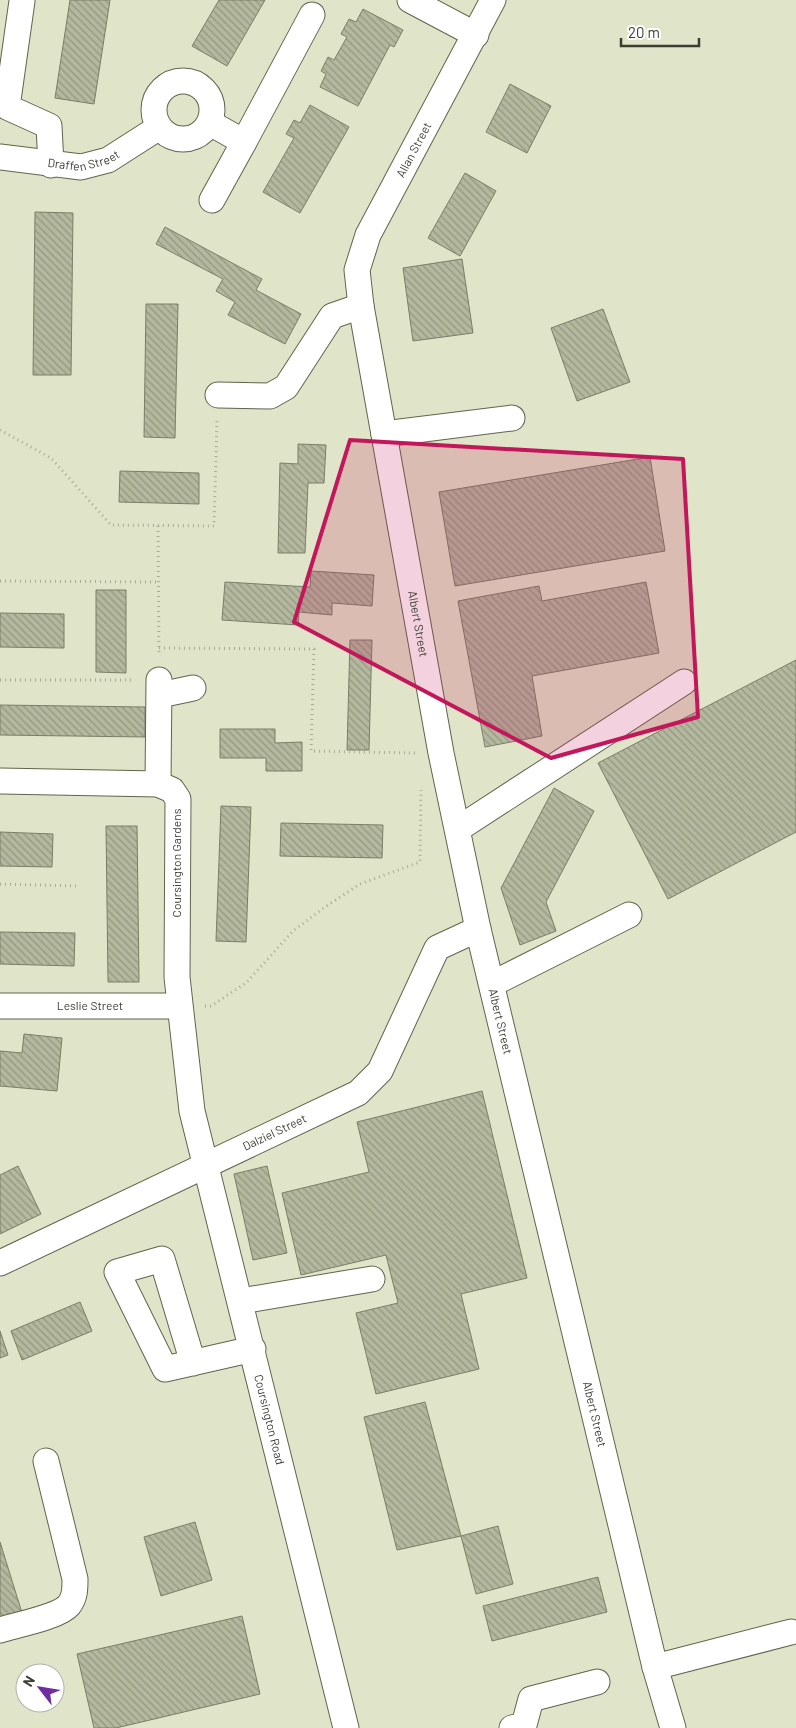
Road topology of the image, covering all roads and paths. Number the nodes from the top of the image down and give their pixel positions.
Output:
1 (410, 0) edge
2 (493, 0) edge
3 (22, 1) edge
4 (312, 16) dead end
5 (476, 35) junction
6 (210, 123) junction
7 (158, 128) junction
8 (244, 142) junction
9 (0, 157) edge
10 (50, 165) junction
11 (212, 200) dead end
12 (361, 306) junction
13 (218, 395) joint
14 (512, 418) dead end
15 (0, 430) edge
16 (384, 434) junction
17 (158, 526) junction
18 (0, 581) edge
19 (158, 582) junction
20 (159, 648) junction
21 (0, 680) edge
22 (684, 682) dead end
23 (159, 688) junction
24 (193, 688) dead end
25 (441, 752) junction
26 (0, 781) edge
27 (421, 783) dead end
28 (158, 784) junction
29 (458, 829) junction
30 (0, 884) edge
31 (76, 886) dead end
32 (630, 915) dead end
33 (478, 929) junction
34 (492, 984) junction
35 (0, 1006) edge
36 (179, 1006) junction
37 (192, 1111) joint
38 (205, 1168) junction
39 (0, 1263) edge
40 (372, 1279) dead end
41 (241, 1301) junction
42 (253, 1350) junction
43 (193, 1363) dead end
44 (46, 1462) dead end
45 (0, 1630) edge
46 (791, 1632) dead end
47 (655, 1667) junction
48 (597, 1682) dead end
49 (346, 1728) edge
50 (512, 1728) edge
51 (673, 1728) edge

1 - 5 street
2 - 5 street, Allan Street
3 - 10 street
4 - 8 street
5 - 12 street, Allan Street
6 - 7 street
6 - 7 street
6 - 8 street
7 - 10 street, Draffen Street
8 - 11 street
9 - 10 street, Draffen Street
12 - 13 street
12 - 16 street, Albert Street
13 - 17 path
14 - 16 street
15 - 17 path
16 - 25 street, Albert Street
17 - 19 path
18 - 19 path
19 - 20 path
20 - 23 path
20 - 25 path
21 - 23 path
22 - 29 street
23 - 24 street
23 - 28 street
25 - 29 street, Albert Street
26 - 28 street
27 - 36 path
28 - 36 street, Coursington Gardens
29 - 33 street, Albert Street
30 - 31 path
32 - 34 street
33 - 34 street, Albert Street
33 - 38 street, Dalziel Street
34 - 47 street, Albert Street
35 - 36 street, Leslie Street
36 - 37 street, Coursington Gardens
37 - 38 street, Coursington Road
38 - 39 street, Dalziel Street
38 - 41 street, Coursington Road
40 - 41 street
41 - 42 street, Coursington Road
42 - 43 street
42 - 49 street, Coursington Road
44 - 45 street
46 - 47 street
47 - 51 street, Albert Street
48 - 50 street

